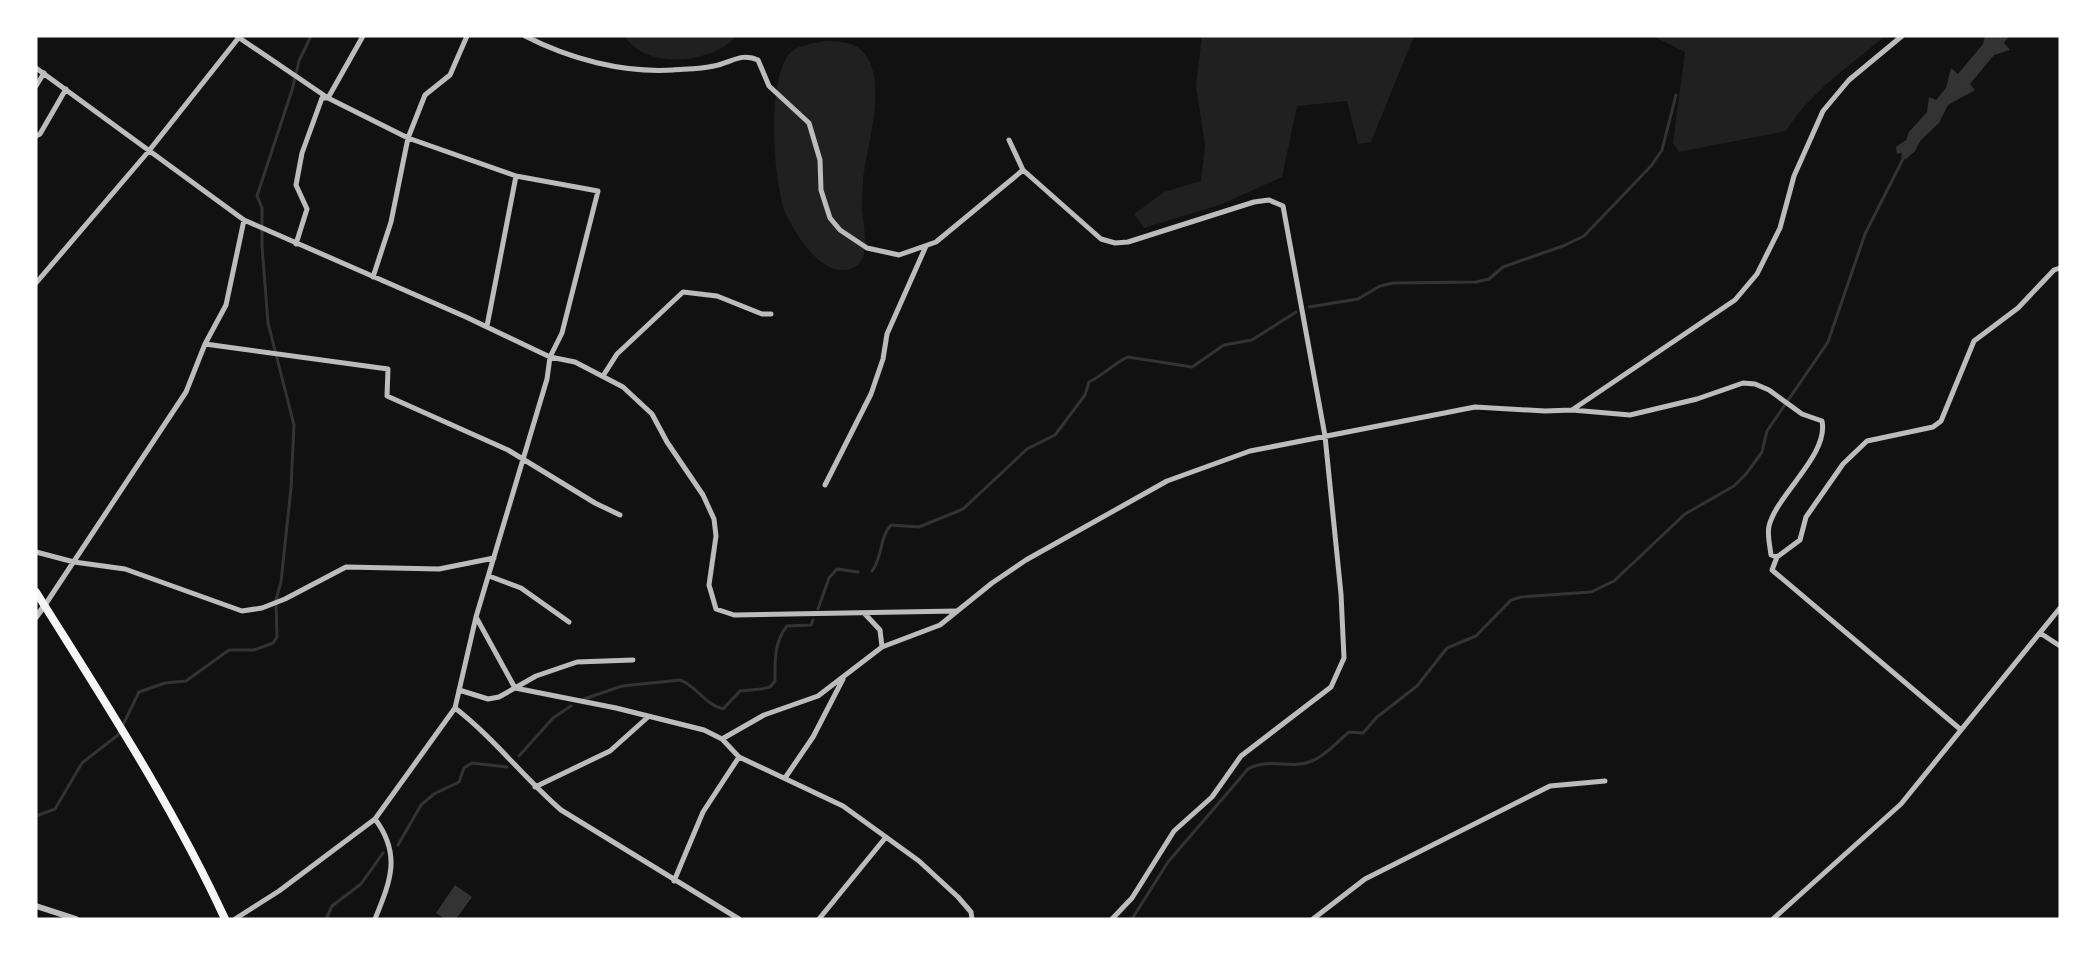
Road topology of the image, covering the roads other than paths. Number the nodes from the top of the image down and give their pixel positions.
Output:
1 (363, 36) edge
2 (467, 36) edge
3 (525, 36) edge
4 (1902, 36) edge
5 (239, 37) edge
6 (36, 68) edge
7 (44, 73) junction
8 (36, 86) edge
9 (66, 90) junction
10 (328, 98) junction
11 (36, 136) edge
12 (408, 138) junction
13 (1009, 140) dead end
14 (148, 152) junction
15 (1023, 170) junction
16 (516, 176) junction
17 (244, 220) junction
18 (296, 244) junction
19 (926, 246) junction
20 (2060, 268) edge
21 (373, 277) junction
22 (36, 283) edge
23 (771, 314) dead end
24 (487, 326) junction
25 (205, 344) junction
26 (550, 357) junction
27 (603, 376) junction
28 (1572, 410) junction
29 (1325, 436) junction
30 (522, 458) junction
31 (825, 485) dead end
32 (620, 515) dead end
33 (36, 552) edge
34 (1777, 557) junction
35 (494, 558) junction
36 (74, 562) junction
37 (489, 576) junction
38 (36, 592) edge
39 (45, 606) junction
40 (2060, 608) edge
41 (958, 611) junction
42 (865, 614) junction
43 (36, 617) edge
44 (476, 617) junction
45 (569, 622) dead end
46 (2040, 633) junction
47 (2060, 646) edge
48 (882, 647) junction
49 (633, 660) dead end
50 (843, 679) junction
51 (514, 688) junction
52 (459, 690) junction
53 (455, 708) junction
54 (648, 717) junction
55 (1960, 729) junction
56 (722, 739) junction
57 (739, 757) junction
58 (785, 778) junction
59 (1605, 781) dead end
60 (535, 787) junction
61 (375, 819) junction
62 (886, 837) junction
63 (674, 881) junction
64 (36, 906) edge
65 (63, 917) edge
66 (76, 919) edge
67 (225, 919) edge
68 (235, 919) edge
69 (375, 919) edge
70 (739, 919) edge
71 (819, 919) edge
72 (972, 919) edge
73 (1112, 919) edge
74 (1313, 919) edge
75 (1773, 919) edge

1 - 10 street
2 - 12 street
3 - 19 street
4 - 28 street
5 - 10 street
5 - 14 street
6 - 7 street
7 - 8 street
7 - 9 street
9 - 11 street
9 - 14 street
10 - 12 street
10 - 18 street
12 - 16 street
12 - 21 street
13 - 15 street
14 - 17 street
14 - 22 street
15 - 19 street
15 - 29 street
16 - 24 street
16 - 26 street
17 - 18 street
17 - 25 street
18 - 21 street
19 - 31 street
20 - 34 street
21 - 24 street
23 - 27 street
24 - 26 street
25 - 30 street
25 - 36 street
26 - 27 street
26 - 30 street
27 - 42 street
28 - 29 street
28 - 34 street
29 - 41 street
29 - 73 street
30 - 32 street
30 - 35 street
33 - 36 street
34 - 55 street
35 - 36 street
35 - 37 street
36 - 39 street
37 - 44 street
37 - 45 street
38 - 39 main road
39 - 43 street
39 - 67 main road
40 - 46 street
41 - 42 street
41 - 48 street
42 - 48 street
44 - 51 street
44 - 52 street
46 - 47 street
46 - 55 street
48 - 50 street
49 - 51 street
50 - 56 street
50 - 58 street
51 - 52 street
51 - 54 street
52 - 53 street
53 - 60 street
53 - 61 street
54 - 56 street
54 - 60 street
55 - 75 street
56 - 57 street
57 - 58 street
57 - 63 street
58 - 62 street
59 - 74 street
60 - 63 street
61 - 68 street
61 - 69 street
62 - 71 street
62 - 72 street
63 - 70 street
64 - 65 street
65 - 66 street

